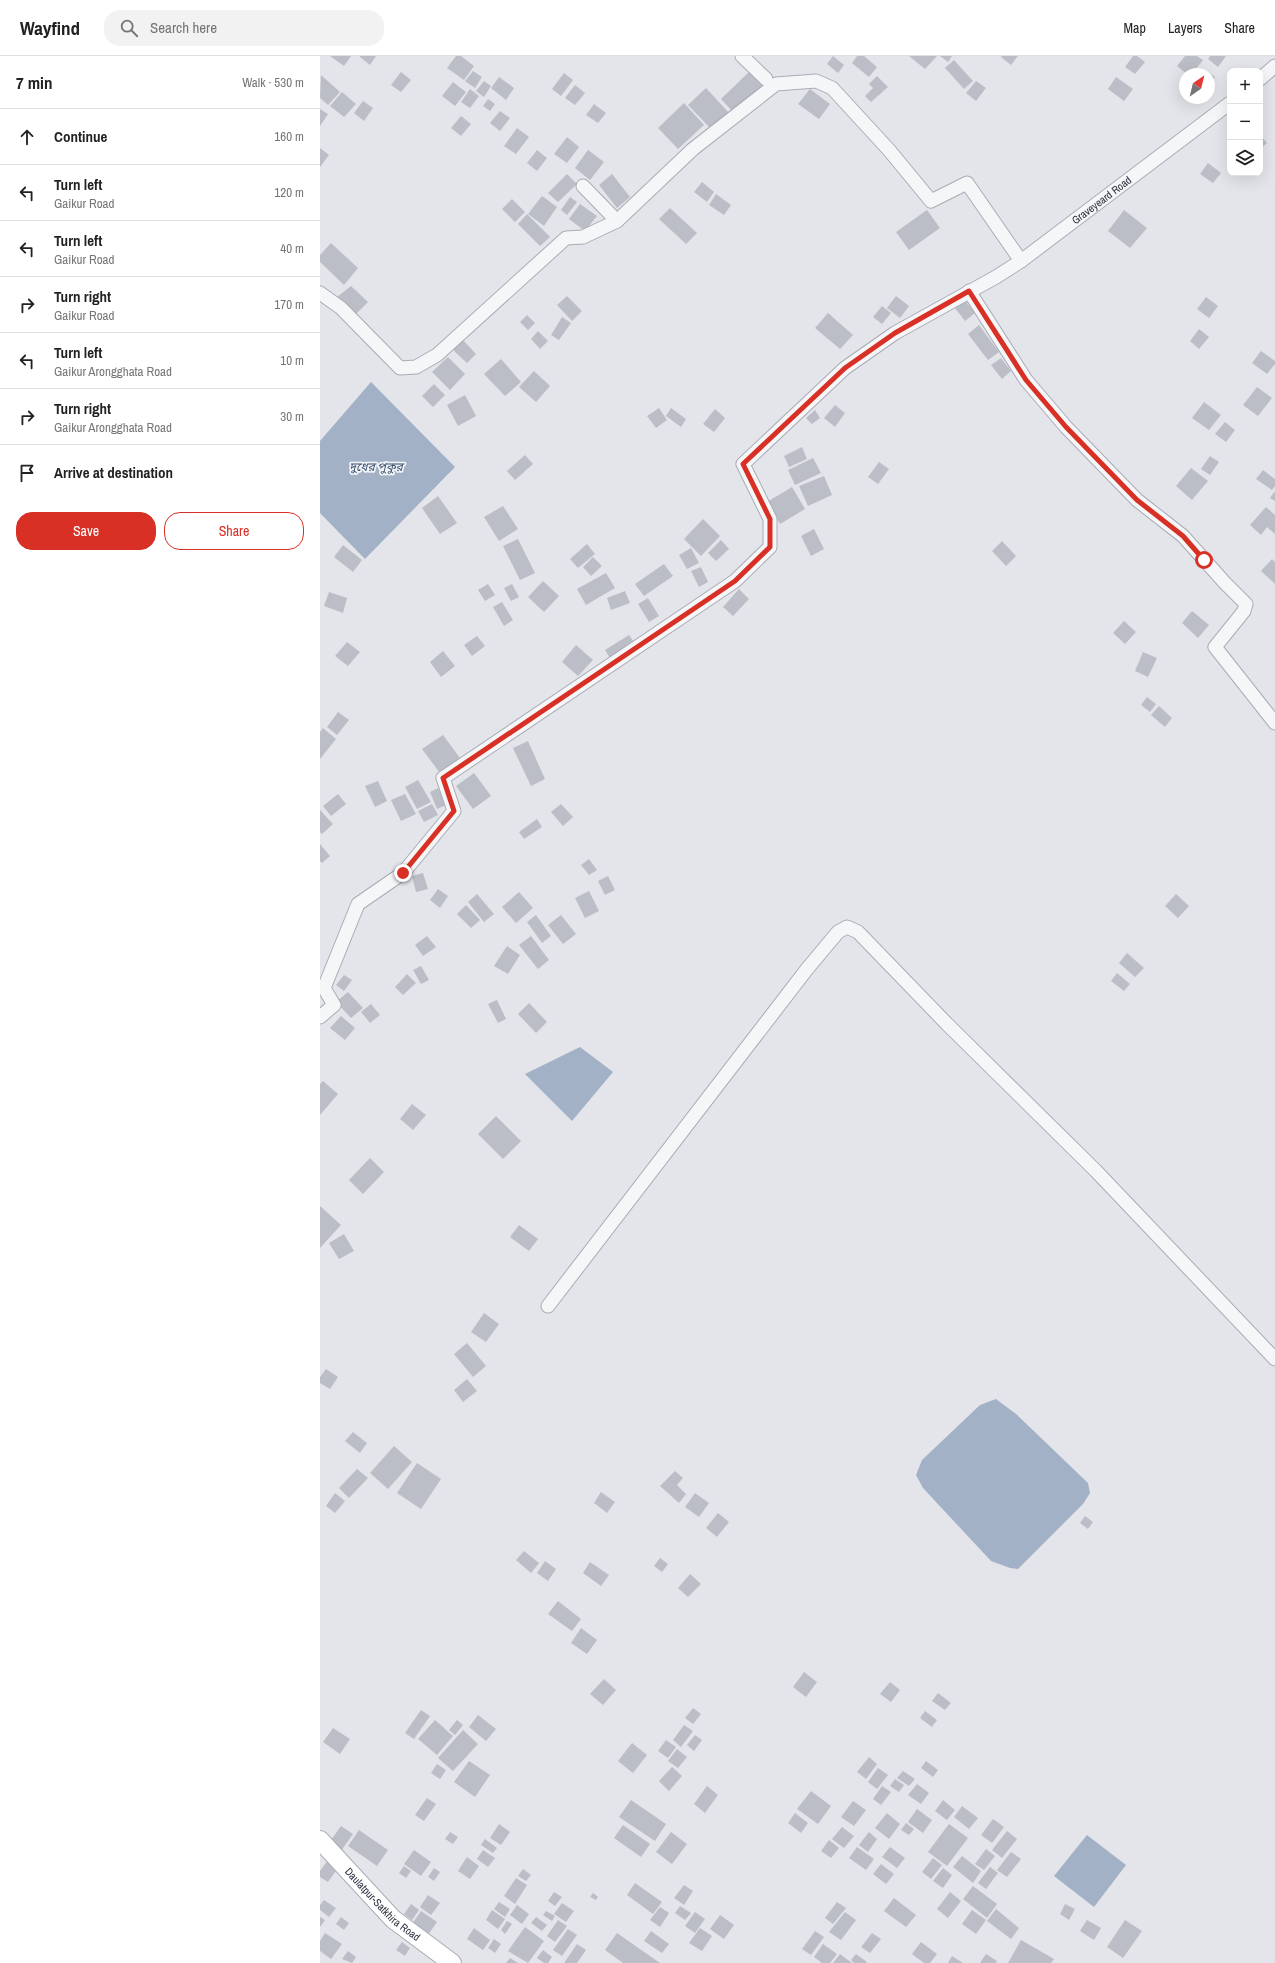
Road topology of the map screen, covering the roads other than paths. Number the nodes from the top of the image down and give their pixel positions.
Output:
1 (742, 56) edge
2 (1275, 66) edge
3 (1263, 76) edge
4 (766, 79) dead end
5 (1229, 104) edge
6 (584, 186) dead end
7 (617, 221) junction
8 (1021, 261) junction
9 (969, 291) junction
10 (320, 293) edge
11 (1275, 723) edge
12 (320, 1017) edge
13 (548, 1306) dead end
14 (1275, 1359) edge
15 (320, 1840) edge
16 (452, 1963) edge

1 - 4 street
2 - 3 street
5 - 8 street, Graveyeard Road
6 - 7 street
7 - 8 street
7 - 10 street
8 - 9 street, Graveyeard Road
9 - 11 street
9 - 12 street, Graveyeard Road
13 - 14 street
15 - 16 main road, Daulatpur-Satkhira Road

